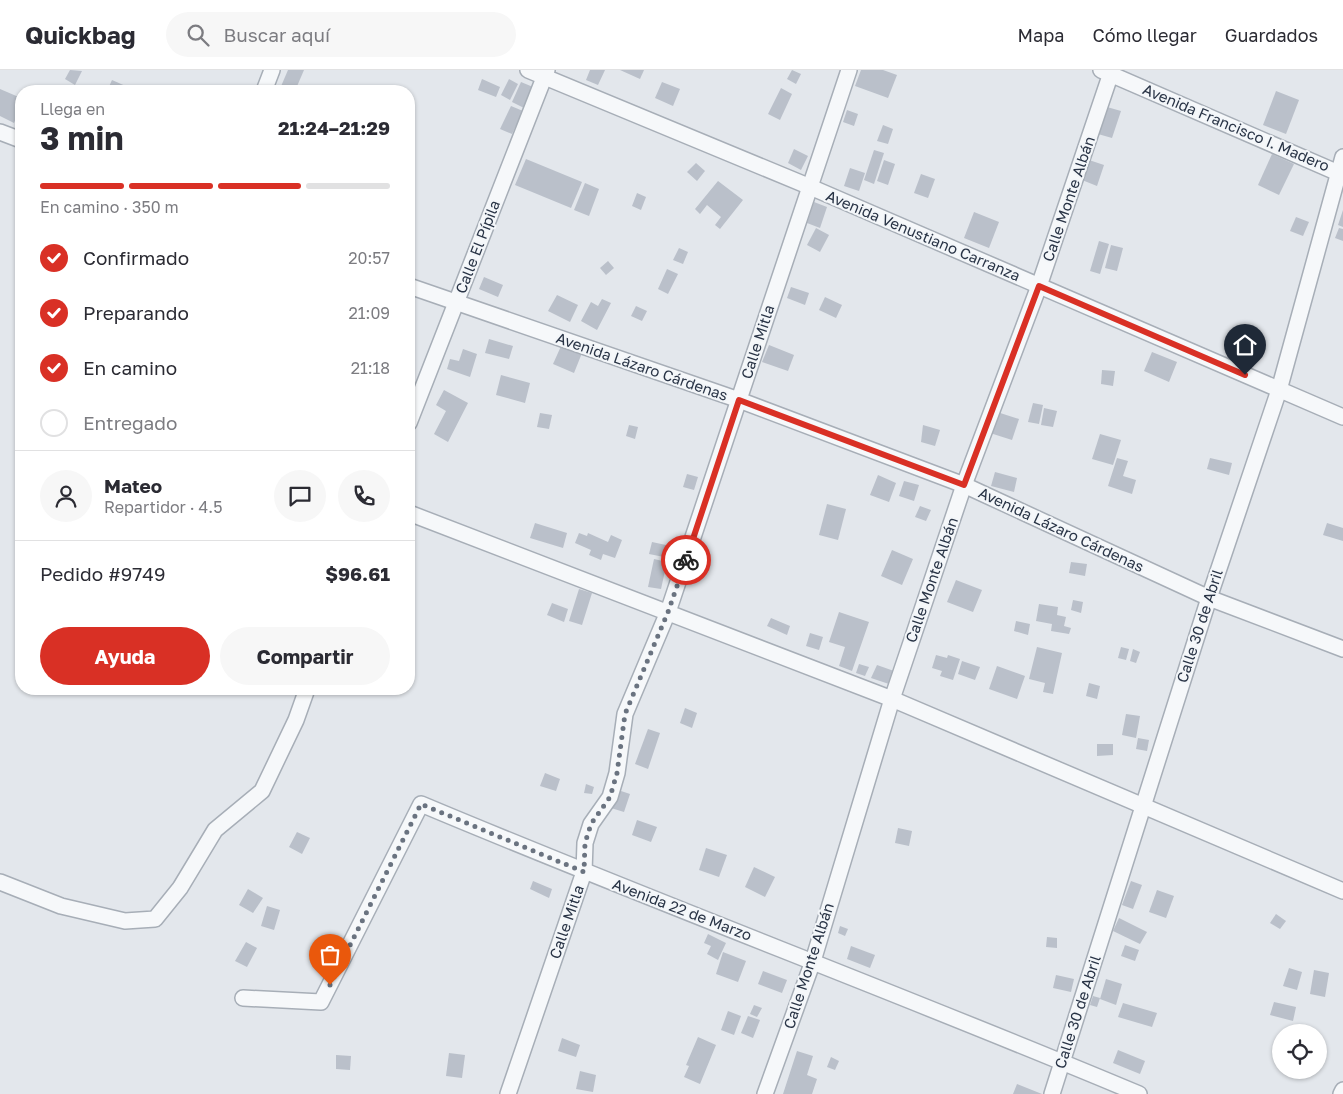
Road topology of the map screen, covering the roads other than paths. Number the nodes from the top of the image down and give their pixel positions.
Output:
1 (272, 70) edge
2 (528, 70) edge
3 (849, 70) edge
4 (1108, 71) edge
5 (546, 73) edge
6 (266, 85) edge
7 (0, 132) edge
8 (15, 138) edge
9 (1343, 157) edge
10 (1340, 173) edge
11 (808, 186) junction
12 (1039, 286) junction
13 (415, 288) edge
14 (456, 304) junction
15 (1279, 390) junction
16 (739, 400) junction
17 (415, 408) edge
18 (1343, 417) edge
19 (964, 485) junction
20 (415, 515) edge
21 (1209, 598) junction
22 (668, 612) junction
23 (1343, 649) edge
24 (304, 695) edge
25 (892, 699) junction
26 (1143, 805) junction
27 (584, 872) junction
28 (0, 882) edge
29 (1343, 890) edge
30 (813, 961) junction
31 (244, 998) dead end
32 (1063, 1062) junction
33 (1343, 1090) edge
34 (508, 1094) edge
35 (765, 1094) edge
36 (1052, 1094) edge
37 (1139, 1094) edge
38 (1341, 1094) edge

1 - 6 street
2 - 5 street, Avenida Venustiano Carranza
3 - 11 street, Calle Mitla
4 - 10 street, Avenida Francisco I. Madero
4 - 12 street, Calle Monte Albán
5 - 11 street, Avenida Venustiano Carranza
5 - 14 street, Calle El Pípila
7 - 8 street
9 - 10 street, Calle 30 de Abril
10 - 15 street, Calle 30 de Abril
11 - 12 street, Avenida Venustiano Carranza
11 - 16 street, Calle Mitla
12 - 15 street, Avenida Venustiano Carranza
12 - 19 street, Calle Monte Albán
13 - 14 street, Avenida Lázaro Cárdenas
14 - 16 street, Avenida Lázaro Cárdenas
14 - 17 street, Calle El Pípila
15 - 18 street, Avenida Venustiano Carranza
15 - 21 street, Calle 30 de Abril
16 - 19 street, Avenida Lázaro Cárdenas
16 - 22 street, Calle Mitla
19 - 21 street, Avenida Lázaro Cárdenas
19 - 25 street, Calle Monte Albán
20 - 22 street
21 - 23 street, Avenida Lázaro Cárdenas
21 - 26 street, Calle 30 de Abril
22 - 25 street
22 - 27 street, Calle Mitla
24 - 28 street
25 - 26 street
25 - 30 street, Calle Monte Albán
26 - 29 street
26 - 32 street, Calle 30 de Abril
27 - 30 street, Avenida 22 de Marzo
27 - 31 street, Avenida 22 de Marzo
27 - 34 street, Calle Mitla
30 - 32 street, Avenida 22 de Marzo
30 - 35 street, Calle Monte Albán
32 - 36 street, Calle 30 de Abril
32 - 37 street, Avenida 22 de Marzo
33 - 38 street

